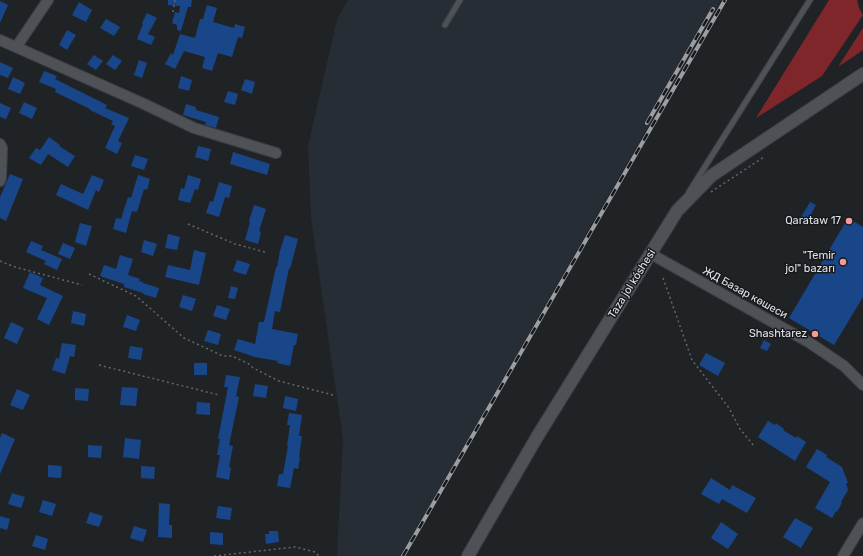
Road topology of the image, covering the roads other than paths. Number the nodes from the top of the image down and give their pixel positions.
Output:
1 (48, 0) edge
2 (460, 0) edge
3 (810, 0) edge
4 (445, 25) dead end
5 (0, 40) edge
6 (17, 46) junction
7 (863, 74) edge
8 (0, 144) edge
9 (276, 153) dead end
10 (0, 181) edge
11 (677, 211) junction
12 (651, 254) junction
13 (863, 385) edge
14 (863, 523) edge
15 (468, 556) edge
16 (843, 556) edge

1 - 6 street
2 - 4 lane
3 - 11 lane
5 - 6 street
6 - 9 street
7 - 11 main road, Taza jol kóshesi
8 - 10 street
11 - 12 main road, Taza jol kóshesi
12 - 13 street, ЖД Базар көшеси
12 - 15 main road, Taza jol kóshesi
14 - 16 street

